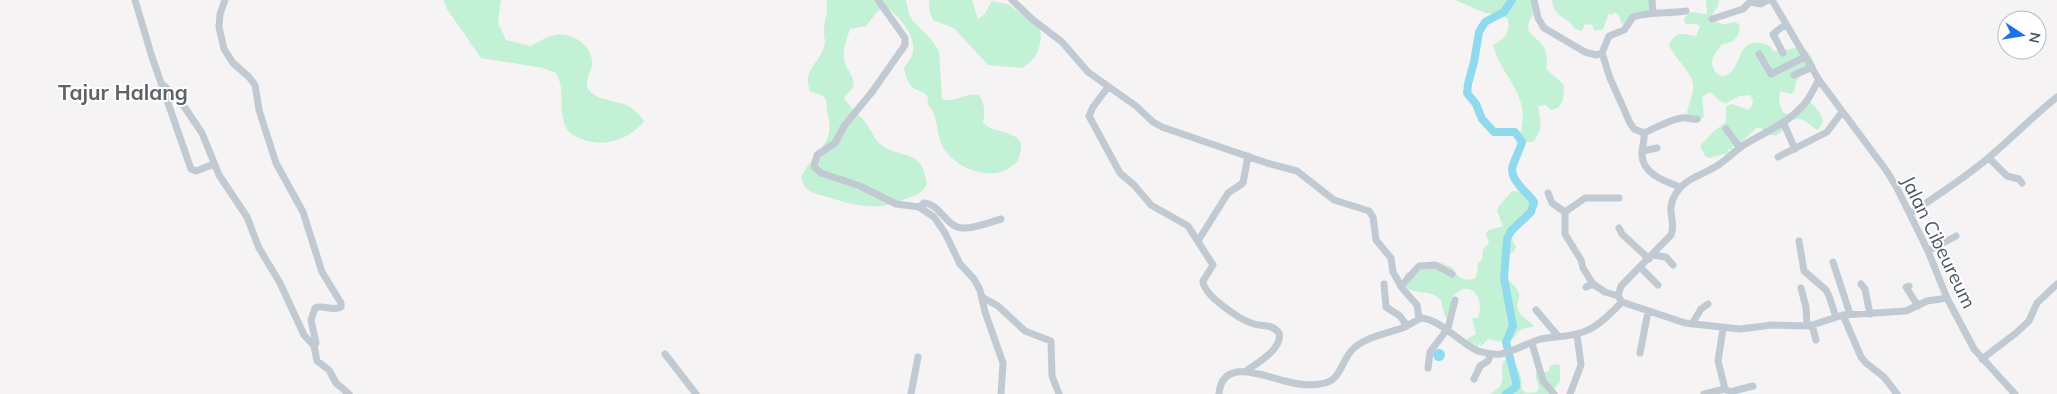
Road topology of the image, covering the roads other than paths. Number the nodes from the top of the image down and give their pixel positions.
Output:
1 (135, 0) edge
2 (225, 0) edge
3 (878, 0) edge
4 (1012, 0) edge
5 (1534, 0) edge
6 (1652, 0) edge
7 (1768, 0) edge
8 (1772, 0) edge
9 (1686, 11) dead end
10 (1653, 13) junction
11 (1712, 19) dead end
12 (1786, 24) junction
13 (1602, 53) junction
14 (1783, 53) dead end
15 (1759, 54) dead end
16 (1805, 56) junction
17 (1812, 67) junction
18 (1794, 75) dead end
19 (1819, 80) junction
20 (161, 83) junction
21 (1108, 87) junction
22 (2057, 97) edge
23 (1842, 112) junction
24 (1697, 119) dead end
25 (1783, 122) junction
26 (1726, 129) dead end
27 (1644, 133) junction
28 (1657, 148) dead end
29 (1740, 148) junction
30 (1795, 149) junction
31 (1642, 151) junction
32 (1248, 156) junction
33 (1778, 157) dead end
34 (1988, 158) junction
35 (214, 164) junction
36 (2022, 182) dead end
37 (1680, 188) junction
38 (1548, 193) dead end
39 (1619, 198) dead end
40 (919, 208) junction
41 (1565, 212) junction
42 (1911, 213) junction
43 (1002, 219) dead end
44 (1619, 228) dead end
45 (1956, 236) dead end
46 (1198, 241) junction
47 (1799, 242) dead end
48 (1928, 251) junction
49 (1651, 257) junction
50 (1832, 262) dead end
51 (1672, 265) dead end
52 (1640, 267) junction
53 (1452, 274) dead end
54 (1384, 284) dead end
55 (1861, 284) dead end
56 (2057, 284) edge
57 (1658, 285) dead end
58 (1401, 286) junction
59 (1908, 286) dead end
60 (1801, 288) dead end
61 (982, 297) junction
62 (1947, 298) junction
63 (1620, 299) junction
64 (1455, 300) dead end
65 (1708, 304) dead end
66 (1918, 306) junction
67 (1536, 310) dead end
68 (1648, 312) junction
69 (1870, 314) junction
70 (1843, 315) junction
71 (1419, 319) junction
72 (1692, 324) junction
73 (1810, 325) junction
74 (1406, 326) junction
75 (1724, 329) junction
76 (1447, 331) junction
77 (1577, 335) junction
78 (1558, 336) junction
79 (1816, 340) dead end
80 (1532, 343) junction
81 (314, 346) junction
82 (1640, 353) dead end
83 (665, 354) dead end
84 (1491, 354) junction
85 (918, 357) dead end
86 (1982, 359) junction
87 (1428, 368) dead end
88 (1246, 371) junction
89 (1474, 379) dead end
90 (1753, 386) dead end
91 (1725, 389) junction
92 (349, 394) edge
93 (696, 394) edge
94 (911, 394) edge
95 (1002, 394) edge
96 (1059, 394) edge
97 (1219, 394) edge
98 (1554, 394) edge
99 (1570, 394) edge
100 (1704, 394) edge
101 (1897, 394) edge
102 (2015, 394) edge

1 - 20 street
2 - 81 street
3 - 40 street
4 - 21 street
5 - 13 street
6 - 10 street
7 - 11 street
8 - 12 street, Jalan Cibeureum
9 - 10 street
10 - 13 street
12 - 14 street
12 - 16 street, Jalan Cibeureum
13 - 27 street
15 - 16 street
16 - 17 street, Jalan Cibeureum
17 - 18 street
17 - 19 street, Jalan Cibeureum
19 - 23 street, Jalan Cibeureum
19 - 25 street
20 - 35 street
20 - 35 street
21 - 32 street
21 - 46 street
22 - 34 street
23 - 30 street
23 - 42 street, Jalan Cibeureum
24 - 27 street
25 - 29 street
25 - 30 street
26 - 29 street
27 - 31 street
28 - 31 street
29 - 37 street
30 - 33 street
31 - 37 street
32 - 46 street
32 - 58 street
34 - 36 street
34 - 42 street
35 - 81 street
37 - 49 street
38 - 41 street
39 - 41 street
40 - 43 street
40 - 61 street
41 - 63 street
42 - 48 street, Jalan Cibeureum
44 - 49 street
45 - 48 street
46 - 88 street
47 - 70 street
48 - 62 street, Jalan Cibeureum
49 - 51 street
49 - 52 street
50 - 70 street
52 - 57 street
52 - 63 street
53 - 58 street
54 - 74 street
55 - 69 street
56 - 86 street
58 - 71 street
59 - 66 street
60 - 73 street
61 - 95 street
61 - 96 street
62 - 66 street
62 - 86 street, Jalan Cibeureum
63 - 68 street
63 - 77 street
64 - 76 street
65 - 72 street
66 - 69 street
67 - 78 street
68 - 72 street
68 - 82 street
69 - 70 street
70 - 73 street
70 - 101 street
71 - 74 street
71 - 76 street
72 - 75 street
73 - 75 street
73 - 79 street
74 - 88 street
75 - 91 street
76 - 84 street
76 - 87 street
77 - 78 street
77 - 99 street
78 - 80 street
80 - 84 street
80 - 98 street
81 - 92 street
83 - 93 street
84 - 89 street
85 - 94 street
86 - 102 street, Jalan Cibeureum
88 - 97 street
90 - 91 street
91 - 100 street

